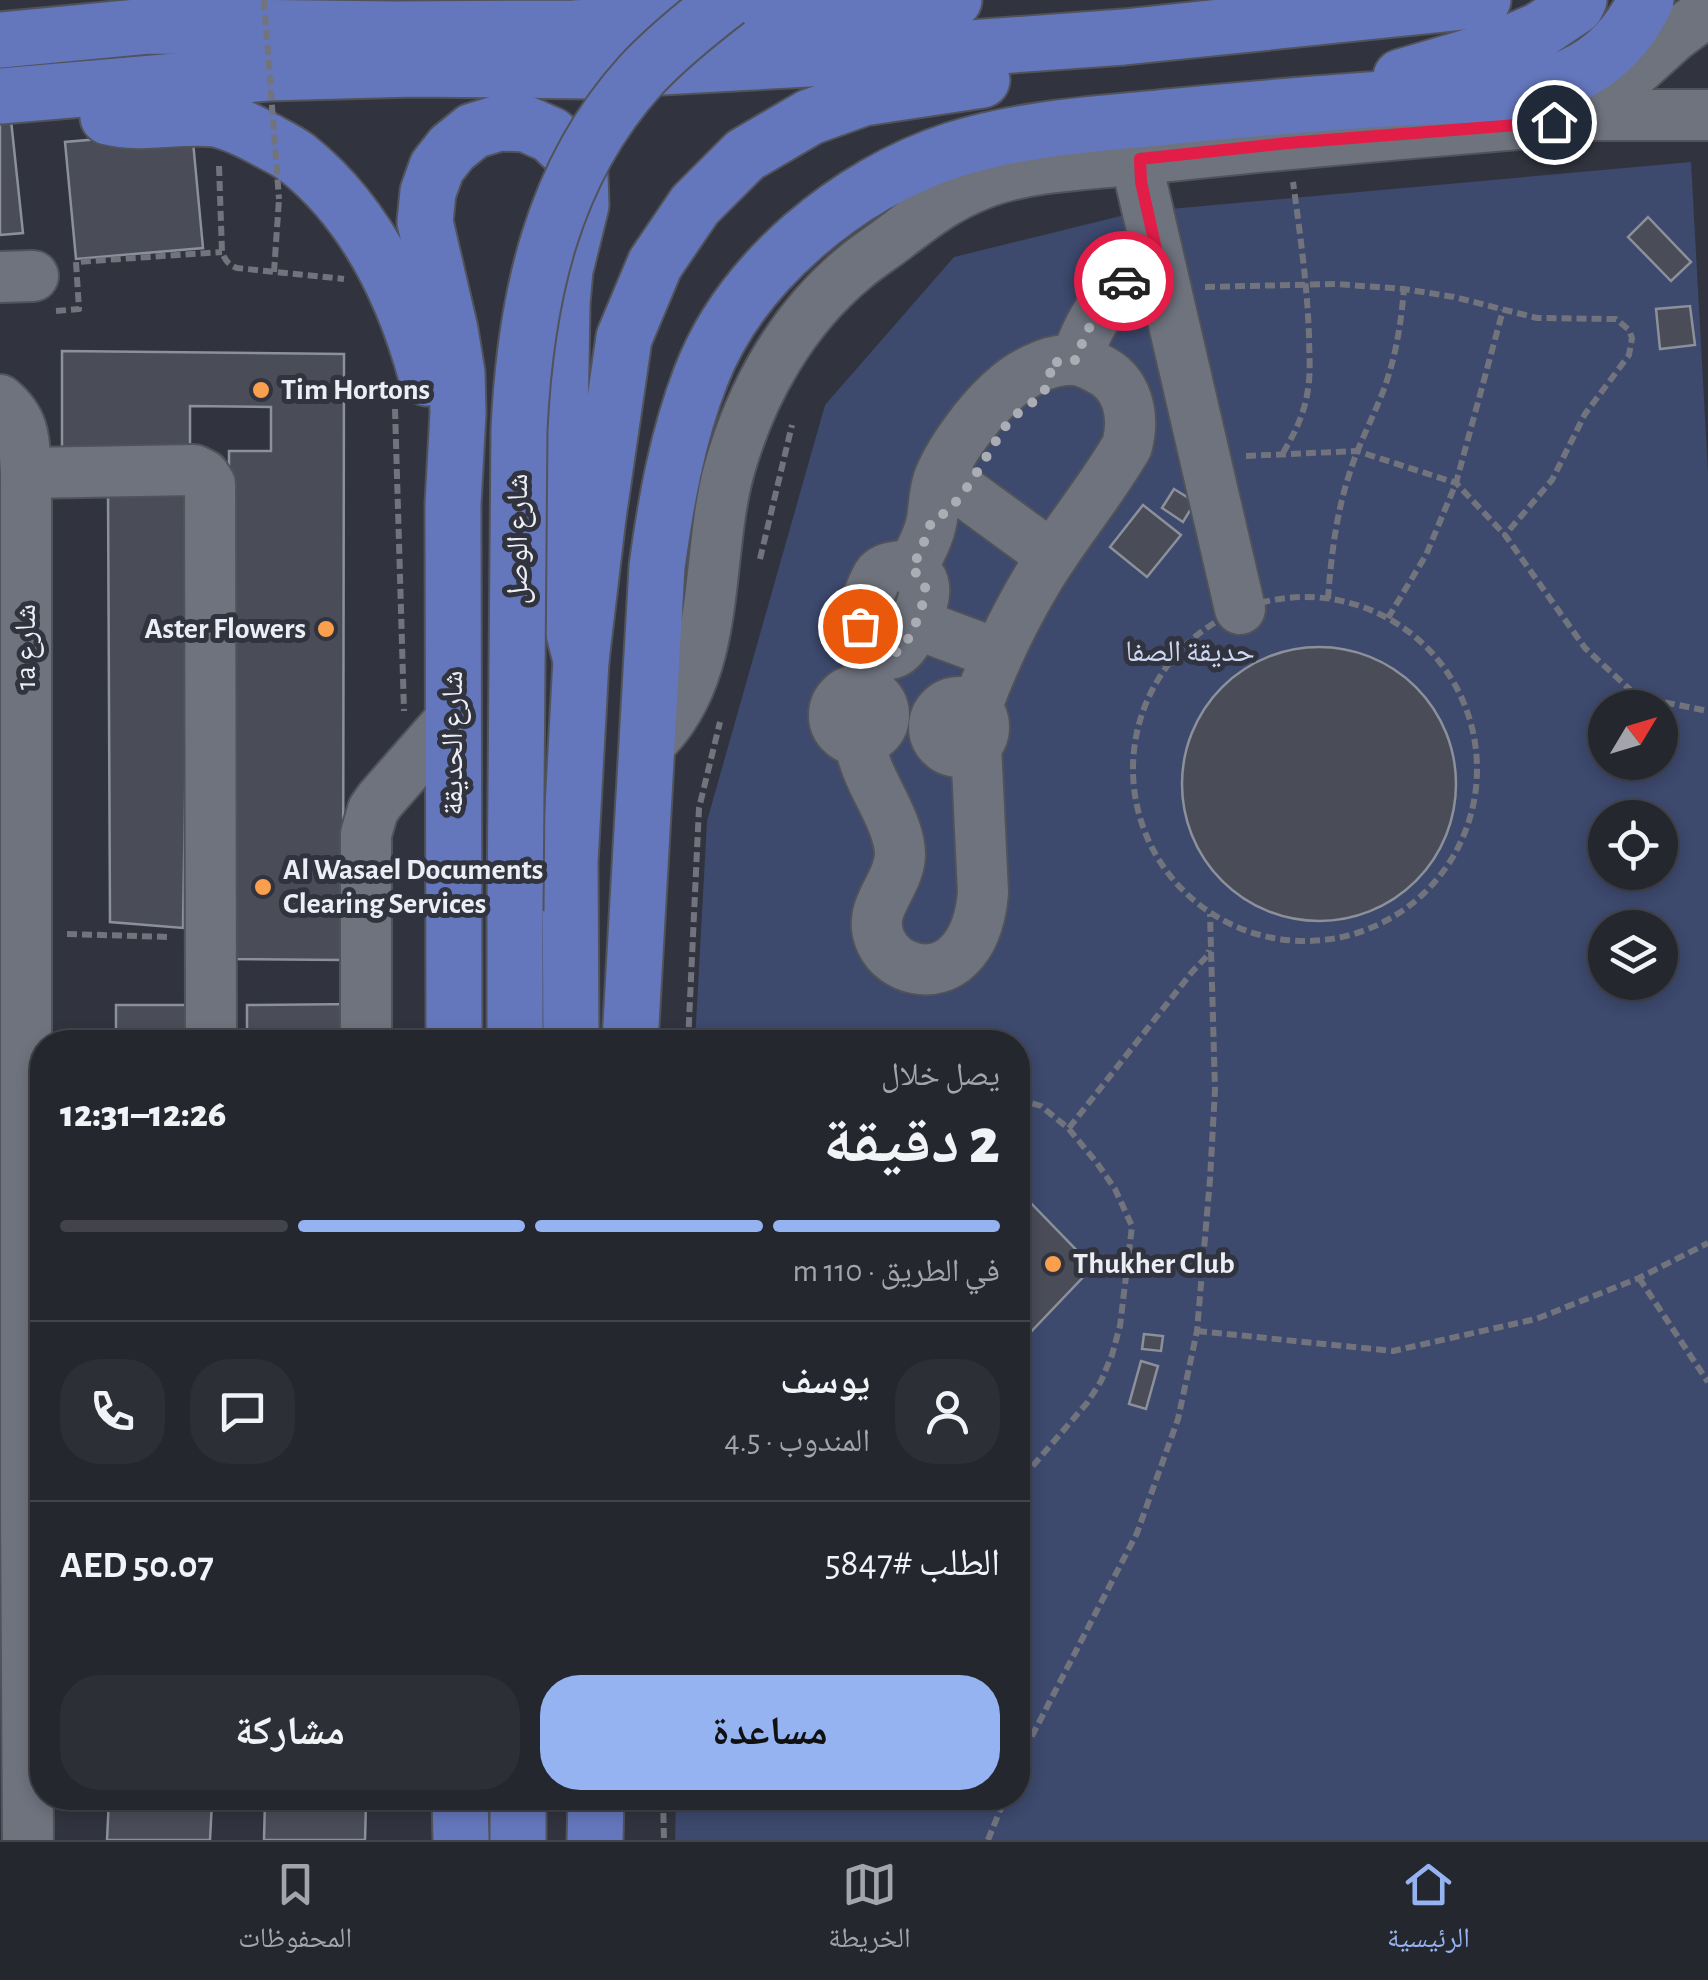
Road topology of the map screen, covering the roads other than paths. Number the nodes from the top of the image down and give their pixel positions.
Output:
1 (348, 0) edge
2 (727, 0) edge
3 (954, 0) edge
4 (1483, 0) edge
5 (1579, 0) edge
6 (1646, 0) edge
7 (1708, 12) edge
8 (148, 26) junction
9 (1124, 37) junction
10 (0, 40) edge
11 (54, 92) junction
12 (0, 96) edge
13 (1587, 115) junction
14 (1708, 115) edge
15 (1303, 123) junction
16 (1140, 159) junction
17 (1162, 273) junction
18 (1062, 362) junction
19 (0, 400) edge
20 (26, 473) junction
21 (945, 495) junction
22 (453, 504) junction
23 (1041, 548) junction
24 (1240, 609) road end
25 (985, 649) junction
26 (581, 660) junction
27 (452, 718) junction
28 (960, 719) junction
29 (646, 747) junction
30 (211, 1030) edge
31 (366, 1030) edge
32 (454, 1030) edge
33 (515, 1030) edge
34 (571, 1030) edge
35 (631, 1030) edge
36 (30, 1228) edge
37 (30, 1735) edge
38 (460, 1810) edge
39 (518, 1810) edge
40 (596, 1810) edge
41 (28, 1840) edge
42 (460, 1840) edge
43 (518, 1840) edge
44 (595, 1840) edge

1 - 8 main road
2 - 33 main road, شارع الوصل, bridge
3 - 8 main road
4 - 9 main road
5 - 15 main road
6 - 15 main road
7 - 13 street
8 - 10 main road
9 - 11 main road
9 - 26 main road
11 - 12 main road
11 - 22 main road
13 - 14 street
13 - 15 street
15 - 16 street
15 - 29 main road
16 - 17 street
16 - 29 street
17 - 18 street
17 - 24 street
18 - 21 street
18 - 23 street
19 - 20 street, 1a شارع
20 - 30 street
20 - 36 street, 1a شارع
21 - 23 street
21 - 25 street
22 - 26 main road
22 - 27 main road, شارع الحديقة
23 - 25 street
25 - 28 street
26 - 34 main road
27 - 31 street
27 - 32 main road, شارع الحديقة
28 - 28 street
29 - 35 main road
37 - 41 street, 1a شارع
38 - 42 main road
39 - 43 main road
40 - 44 main road

